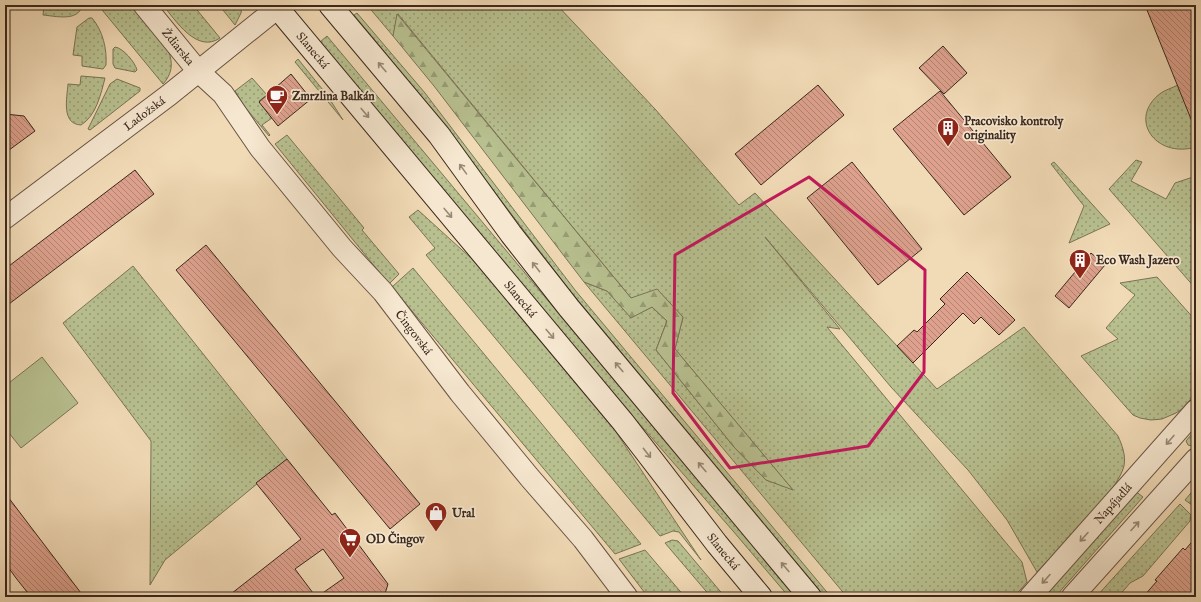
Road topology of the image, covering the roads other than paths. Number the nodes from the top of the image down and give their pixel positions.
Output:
1 (144, 5) edge
2 (330, 5) edge
3 (278, 6) edge
4 (198, 71) junction
5 (5, 218) edge
6 (1196, 410) edge
7 (1196, 459) edge
8 (627, 597) edge
9 (761, 597) edge
10 (810, 597) edge
11 (1030, 597) edge
12 (1072, 597) edge

1 - 4 street, Ždiarska
10 -> 2 main road
3 - 4 street, Ladožská
3 -> 9 main road, Slanecká
4 - 5 street, Ladožská
4 - 8 street, Čingovská
6 -> 11 street, Napájadlá
12 -> 7 street

